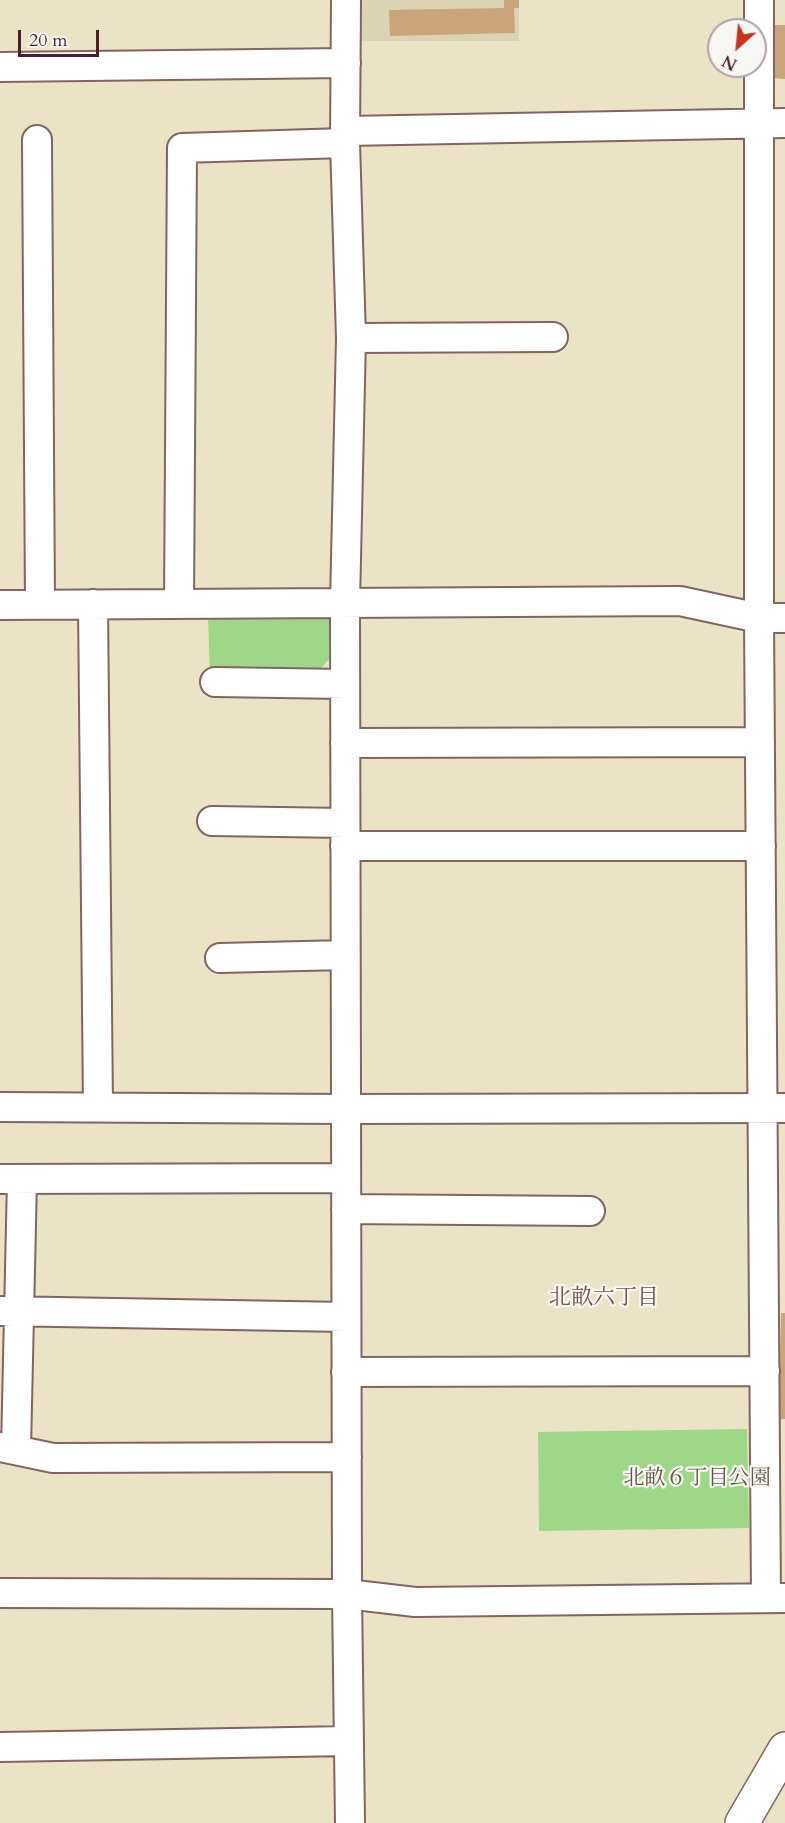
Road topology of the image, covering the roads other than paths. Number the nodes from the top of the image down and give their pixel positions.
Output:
1 (346, 0) edge
2 (759, 0) edge
3 (346, 63) junction
4 (0, 67) edge
5 (772, 123) edge
6 (345, 137) junction
7 (37, 140) dead end
8 (552, 337) dead end
9 (351, 338) junction
10 (345, 603) junction
11 (40, 604) junction
12 (93, 604) junction
13 (179, 604) junction
14 (0, 605) edge
15 (772, 618) edge
16 (215, 682) dead end
17 (345, 684) junction
18 (760, 742) junction
19 (345, 743) junction
20 (212, 821) dead end
21 (345, 834) junction
22 (761, 846) junction
23 (345, 955) junction
24 (220, 958) dead end
25 (0, 1107) edge
26 (98, 1107) junction
27 (774, 1108) edge
28 (346, 1109) junction
29 (11, 1179) edge
30 (346, 1179) junction
31 (346, 1209) junction
32 (590, 1211) dead end
33 (10, 1312) edge
34 (346, 1317) junction
35 (765, 1371) junction
36 (346, 1372) junction
37 (8, 1449) edge
38 (346, 1457) junction
39 (0, 1593) edge
40 (347, 1594) junction
41 (776, 1598) edge
42 (349, 1741) junction
43 (0, 1747) edge
44 (782, 1763) edge
45 (350, 1823) edge
46 (742, 1823) edge

1 - 3 street
2 - 5 street
3 - 4 street
3 - 6 street
5 - 6 street
5 - 15 street
6 - 9 street
6 - 13 street
7 - 11 street
8 - 9 street
9 - 10 street
10 - 13 street
10 - 15 street
10 - 17 street
11 - 12 street
11 - 14 street
12 - 13 street
12 - 26 street
15 - 18 street
16 - 17 street
17 - 19 street
18 - 19 street
18 - 22 street
19 - 21 street
20 - 21 street
21 - 22 street
21 - 23 street
22 - 27 street
23 - 24 street
23 - 28 street
25 - 26 street
26 - 28 street
27 - 28 street
27 - 35 street
28 - 30 street
29 - 30 street
29 - 33 street
30 - 31 street
31 - 32 street
31 - 34 street
33 - 34 street
33 - 37 street
34 - 36 street
35 - 36 street
35 - 41 street
36 - 38 street
37 - 38 street
38 - 40 street
39 - 40 street
40 - 41 street
40 - 42 street
42 - 43 street
42 - 45 street
44 - 46 street

